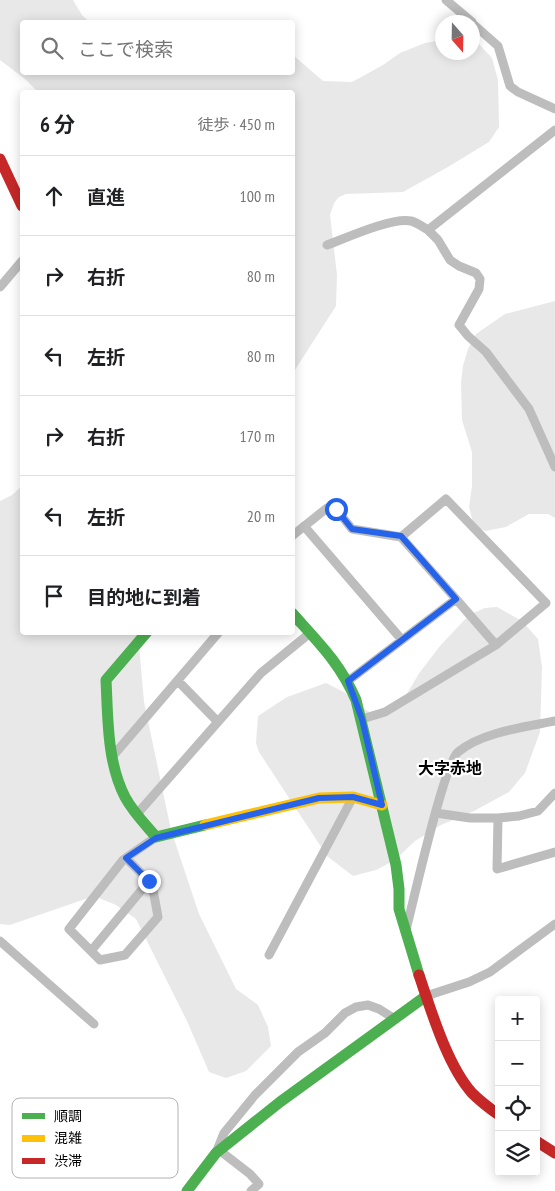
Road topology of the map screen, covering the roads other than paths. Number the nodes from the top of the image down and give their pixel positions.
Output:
1 (446, 0) edge
2 (463, 15) edge
3 (480, 30) edge
4 (555, 109) edge
5 (555, 130) edge
6 (1, 163) edge
7 (20, 202) edge
8 (428, 230) junction
9 (327, 245) dead end
10 (20, 263) edge
11 (0, 287) edge
12 (555, 467) edge
13 (304, 526) junction
14 (295, 534) edge
15 (401, 536) junction
16 (456, 599) junction
17 (295, 616) edge
18 (310, 632) junction
19 (144, 635) edge
20 (216, 635) edge
21 (402, 640) junction
22 (496, 645) junction
23 (178, 681) junction
24 (348, 681) junction
25 (362, 719) junction
26 (217, 721) junction
27 (555, 721) edge
28 (112, 757) junction
29 (555, 793) edge
30 (353, 797) junction
31 (382, 805) junction
32 (436, 813) junction
33 (137, 814) junction
34 (498, 818) junction
35 (156, 838) junction
36 (555, 852) edge
37 (126, 858) junction
38 (149, 881) junction
39 (555, 924) edge
40 (405, 932) junction
41 (0, 941) edge
42 (91, 951) junction
43 (269, 954) dead end
44 (426, 996) junction
45 (394, 1020) junction
46 (94, 1024) dead end
47 (495, 1112) edge
48 (540, 1144) edge
49 (218, 1151) junction
50 (555, 1153) edge
51 (187, 1191) edge
52 (251, 1191) edge

1 - 2 street
3 - 4 street
5 - 8 street
6 - 7 street
8 - 9 street
8 - 12 street
10 - 11 street
13 - 14 street
13 - 15 street
13 - 21 street
15 - 16 street
15 - 22 street
16 - 21 street
16 - 22 street
17 - 18 street
18 - 24 street
18 - 26 street
19 - 28 street
20 - 23 street
21 - 24 street
22 - 25 street
23 - 26 street
23 - 28 street
24 - 25 street
25 - 31 street
26 - 33 street
27 - 32 street
28 - 33 street
29 - 34 street
30 - 31 street
30 - 35 street
30 - 43 street
31 - 40 street
32 - 34 street
32 - 40 street
33 - 35 street
34 - 36 street
35 - 37 street
37 - 38 street
37 - 42 street
38 - 42 street
38 - 42 street
39 - 44 street
40 - 44 street
41 - 46 street
44 - 45 street
44 - 47 street
45 - 49 street
45 - 49 street
48 - 50 street
49 - 51 street
49 - 52 street

